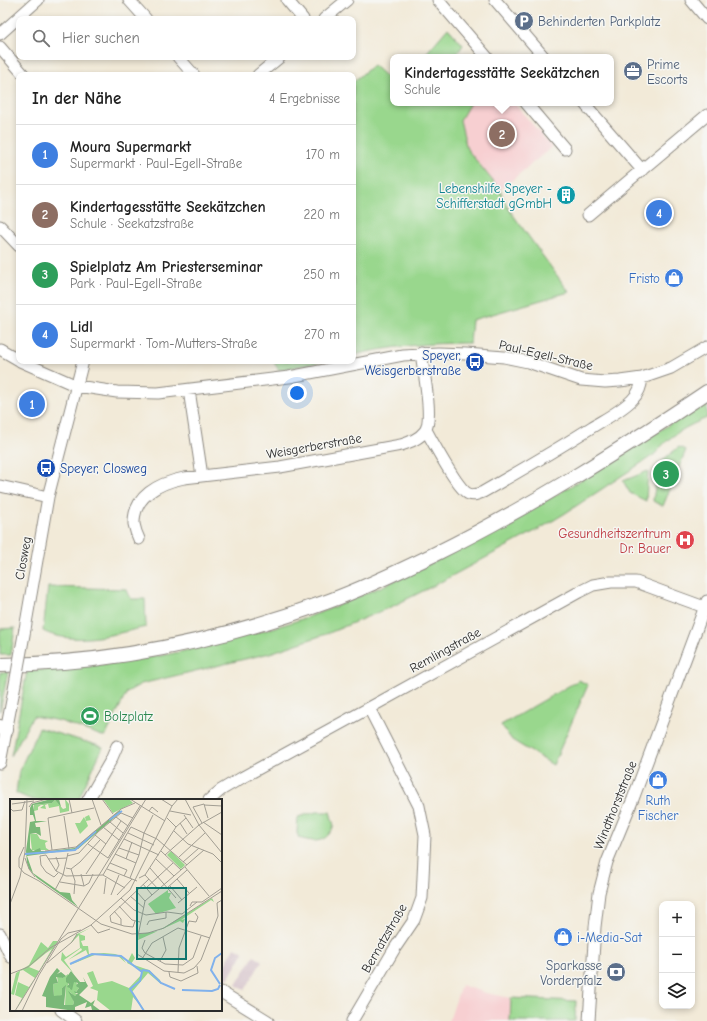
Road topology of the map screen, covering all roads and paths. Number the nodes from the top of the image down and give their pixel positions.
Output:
1 (38, 0) edge
2 (130, 0) edge
3 (287, 0) edge
4 (347, 0) edge
5 (438, 0) edge
6 (495, 0) edge
7 (691, 0) edge
8 (20, 16) edge
9 (143, 16) edge
10 (300, 16) edge
11 (328, 16) edge
12 (707, 18) edge
13 (16, 20) edge
14 (0, 34) edge
15 (0, 47) edge
16 (483, 54) edge
17 (541, 54) edge
18 (181, 60) edge
19 (276, 60) edge
20 (21, 72) edge
21 (191, 72) edge
22 (262, 72) edge
23 (529, 106) edge
24 (587, 106) edge
25 (705, 121) edge
26 (565, 149) dead end
27 (642, 170) junction
28 (588, 215) dead end
29 (0, 226) edge
30 (16, 243) edge
31 (707, 347) edge
32 (0, 349) edge
33 (421, 353) junction
34 (16, 359) edge
35 (27, 364) edge
36 (82, 364) edge
37 (354, 364) edge
38 (356, 364) edge
39 (642, 378) junction
40 (77, 386) junction
41 (189, 390) junction
42 (707, 392) edge
43 (426, 430) junction
44 (202, 476) junction
45 (0, 486) edge
46 (48, 497) junction
47 (139, 539) dead end
48 (706, 605) edge
49 (0, 665) edge
50 (369, 708) junction
51 (3, 728) edge
52 (117, 746) dead end
53 (0, 763) edge
54 (89, 799) edge
55 (210, 799) edge
56 (0, 934) edge
57 (10, 955) edge
58 (222, 993) edge
59 (63, 1011) edge
60 (74, 1016) edge
61 (268, 1021) edge
62 (352, 1021) edge
63 (590, 1021) edge

1 - 8 street
2 - 9 street
3 - 10 street
4 - 11 street
5 - 16 street
6 - 17 street
7 - 12 street
13 - 14 street
15 - 20 street
18 - 21 street
19 - 22 street
23 - 26 street
24 - 27 street
25 - 27 street
27 - 28 street
29 - 30 street
31 - 39 street, Paul-Egell-Straße
32 - 34 street, Paul-Egell-Straße
33 - 38 street, Paul-Egell-Straße
33 - 39 street, Paul-Egell-Straße
33 - 43 street
35 - 40 street, Paul-Egell-Straße
36 - 40 street, Closweg
37 - 41 street, Paul-Egell-Straße
39 - 43 street
40 - 41 street, Paul-Egell-Straße
40 - 46 street, Closweg
41 - 44 street
42 - 49 main road
43 - 44 street, Weisgerberstraße
44 - 47 street, Weisgerberstraße
45 - 46 street
46 - 51 street, Closweg, bridge
48 - 50 street, Remlingstraße
48 - 63 street, Windthorststraße
50 - 55 street, Remlingstraße
50 - 62 street, Bernatzstraße
51 - 53 street, Closweg
52 - 54 street
56 - 57 street
58 - 61 street
59 - 60 street

